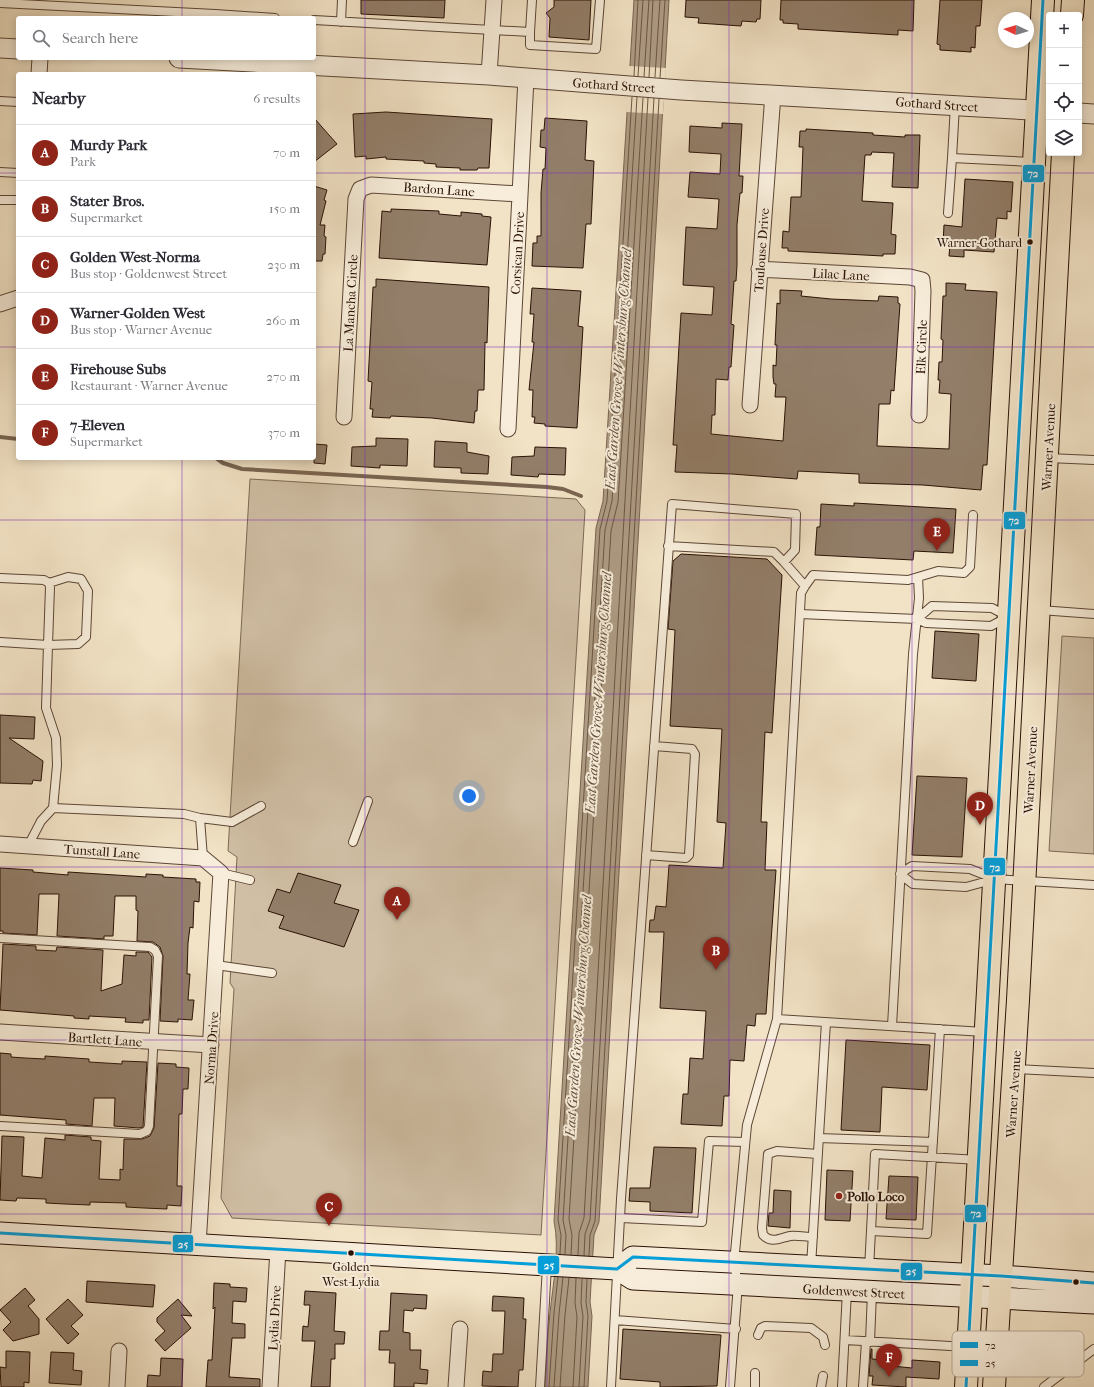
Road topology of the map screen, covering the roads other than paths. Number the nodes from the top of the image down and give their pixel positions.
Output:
1 (342, 0) edge
2 (494, 0) edge
3 (532, 0) edge
4 (600, 0) edge
5 (1043, 0) edge
6 (1072, 0) edge
7 (0, 3) edge
8 (100, 4) edge
9 (1072, 12) edge
10 (215, 16) edge
11 (316, 20) edge
12 (340, 22) junction
13 (492, 31) junction
14 (530, 32) junction
15 (0, 48) edge
16 (16, 49) edge
17 (40, 60) edge
18 (220, 60) edge
19 (39, 72) edge
20 (489, 75) junction
21 (526, 78) junction
22 (773, 94) junction
23 (0, 101) edge
24 (16, 102) edge
25 (956, 105) junction
26 (1043, 110) edge
27 (1082, 113) edge
28 (1094, 114) edge
29 (1063, 156) edge
30 (952, 158) junction
31 (1033, 162) junction
32 (0, 172) edge
33 (16, 173) edge
34 (360, 189) joint
35 (519, 194) junction
36 (0, 200) edge
37 (16, 200) edge
38 (948, 213) dead end
39 (760, 269) junction
40 (922, 280) joint
41 (1024, 343) junction
42 (750, 405) dead end
43 (919, 415) dead end
44 (344, 417) dead end
45 (508, 429) dead end
46 (1047, 458) junction
47 (1094, 460) edge
48 (973, 515) dead end
49 (1043, 532) junction
50 (668, 546) junction
51 (1012, 558) junction
52 (784, 562) junction
53 (918, 577) junction
54 (0, 578) edge
55 (49, 583) junction
56 (805, 586) junction
57 (1039, 610) junction
58 (800, 614) junction
59 (1094, 614) edge
60 (1009, 616) junction
61 (916, 619) junction
62 (0, 642) edge
63 (48, 645) junction
64 (1033, 711) junction
65 (654, 746) junction
66 (368, 801) dead end
67 (261, 806) dead end
68 (53, 808) junction
69 (200, 818) junction
70 (353, 842) dead end
71 (0, 844) edge
72 (28, 846) junction
73 (646, 855) junction
74 (204, 858) junction
75 (221, 873) junction
76 (900, 874) junction
77 (995, 879) junction
78 (250, 880) dead end
79 (1025, 881) junction
80 (1094, 885) edge
81 (0, 938) edge
82 (216, 965) junction
83 (272, 973) dead end
84 (777, 1019) junction
85 (826, 1022) junction
86 (892, 1026) junction
87 (940, 1029) junction
88 (0, 1032) edge
89 (987, 1032) junction
90 (154, 1042) junction
91 (211, 1045) junction
92 (1014, 1069) junction
93 (1094, 1073) edge
94 (0, 1126) edge
95 (819, 1138) junction
96 (745, 1142) junction
97 (933, 1142) junction
98 (818, 1154) junction
99 (932, 1157) junction
100 (979, 1160) junction
101 (621, 1218) junction
102 (872, 1231) junction
103 (0, 1233) edge
104 (813, 1237) junction
105 (198, 1245) junction
106 (278, 1249) junction
107 (734, 1263) junction
108 (547, 1265) junction
109 (811, 1267) junction
110 (617, 1269) junction
111 (869, 1270) junction
112 (972, 1275) junction
113 (1001, 1276) junction
114 (1094, 1283) edge
115 (738, 1284) junction
116 (847, 1291) junction
117 (872, 1292) junction
118 (971, 1296) junction
119 (999, 1298) junction
120 (1094, 1303) edge
121 (614, 1320) junction
122 (460, 1329) dead end
123 (736, 1329) junction
124 (969, 1331) edge
125 (997, 1331) edge
126 (758, 1335) dead end
127 (845, 1340) junction
128 (868, 1341) junction
129 (825, 1344) dead end
130 (952, 1346) edge
131 (1094, 1349) edge
132 (119, 1351) dead end
133 (1084, 1357) edge
134 (755, 1373) dead end
135 (823, 1376) dead end
136 (966, 1377) edge
137 (995, 1377) edge
138 (1057, 1377) edge
139 (117, 1387) edge
140 (270, 1387) edge
141 (456, 1387) edge
142 (540, 1387) edge
143 (611, 1387) edge
144 (730, 1387) edge
145 (754, 1387) edge
146 (821, 1387) edge
147 (842, 1387) edge
148 (863, 1387) edge
149 (966, 1387) edge
150 (994, 1387) edge
151 (1044, 1387) edge

1 - 12 lane
2 - 13 street
3 - 14 lane
4 - 14 lane
5 - 26 main road
6 - 9 main road
7 - 8 lane
8 - 10 lane
11 - 12 lane
12 - 13 lane
13 - 14 lane
13 - 20 street
15 - 16 street
17 - 19 street
18 - 20 street, Gothard Street
20 - 21 street, Gothard Street
21 - 22 street, Gothard Street
21 - 35 street, Corsican Drive
22 - 25 street, Gothard Street
22 - 39 street, Toulouse Drive
23 - 24 lane
25 - 26 street, Gothard Street
25 - 30 lane
26 - 31 main road
27 - 28 street
29 - 46 main road, Warner Avenue
30 - 31 lane
30 - 38 lane
31 - 41 main road
32 - 33 lane
34 - 35 street, Bardon Lane
34 - 44 street, La Mancha Circle
35 - 45 street, Corsican Drive
36 - 37 lane
39 - 40 street, Lilac Lane
39 - 42 street, Toulouse Drive
40 - 43 street, Elk Circle
41 - 46 main road
41 - 51 main road
46 - 47 lane
46 - 49 main road, Warner Avenue
46 - 51 main road
48 - 53 lane
49 - 57 main road, Warner Avenue
49 - 60 main road
50 - 52 lane
50 - 52 lane
50 - 65 lane
51 - 60 main road
52 - 56 lane
53 - 56 lane
53 - 61 lane
54 - 55 lane
55 - 63 lane
55 - 63 lane
56 - 58 lane
57 - 59 lane
57 - 64 main road, Warner Avenue
58 - 61 lane
58 - 84 lane
60 - 61 lane
60 - 61 lane
60 - 64 main road
60 - 77 main road
61 - 76 lane
62 - 63 lane
63 - 68 lane
64 - 79 main road, Warner Avenue
65 - 73 lane
65 - 73 lane
66 - 70 lane
67 - 69 lane
68 - 69 lane
68 - 72 lane
69 - 74 lane
71 - 72 street, Tunstall Lane
72 - 74 street, Tunstall Lane
73 - 101 lane
74 - 75 street
75 - 78 lane
75 - 82 street, Norma Drive
76 - 77 lane
76 - 77 lane
76 - 86 lane
77 - 79 lane
77 - 89 main road
79 - 80 lane
79 - 92 main road, Warner Avenue
81 - 90 lane
82 - 83 lane
82 - 91 street, Norma Drive
84 - 85 lane
84 - 96 lane
85 - 86 lane
85 - 95 lane
86 - 87 lane
87 - 89 lane
87 - 97 lane
88 - 90 street, Bartlett Lane
89 - 100 main road
90 - 91 street, Bartlett Lane
90 - 94 lane
91 - 105 street, Norma Drive
92 - 93 lane
92 - 113 main road, Warner Avenue
95 - 97 lane
95 - 98 lane
96 - 101 lane
96 - 107 lane
97 - 99 lane
98 - 104 lane
98 - 104 lane
99 - 100 lane
99 - 102 lane
99 - 102 lane
100 - 112 main road
101 - 110 lane
102 - 111 lane
103 - 105 main road, Goldenwest Street
104 - 109 lane
105 - 106 main road, Goldenwest Street
106 - 108 main road, Goldenwest Street
106 - 140 street, Lydia Drive
107 - 109 main road, Goldenwest Street
107 - 110 main road, Goldenwest Street
107 - 115 lane
108 - 110 main road, Goldenwest Street
108 - 142 lane
109 - 111 main road, Goldenwest Street
110 - 115 main road, Goldenwest Street
110 - 121 lane
111 - 112 main road, Goldenwest Street
112 - 113 main road, Goldenwest Street
112 - 118 main road
113 - 114 main road, Goldenwest Street
113 - 119 main road, Warner Avenue
115 - 116 main road, Goldenwest Street
115 - 123 lane
116 - 117 main road, Goldenwest Street
116 - 127 lane
117 - 118 main road, Goldenwest Street
117 - 128 lane
118 - 119 main road, Goldenwest Street
118 - 124 main road
119 - 120 main road, Goldenwest Street
119 - 125 main road, Warner Avenue
121 - 123 lane
121 - 143 lane
122 - 141 street
123 - 144 lane
126 - 129 lane
127 - 128 lane
127 - 147 lane
128 - 130 lane
128 - 148 lane
131 - 133 lane
132 - 139 street
134 - 145 lane
135 - 146 lane
136 - 149 main road
137 - 150 main road, Warner Avenue
138 - 151 lane

